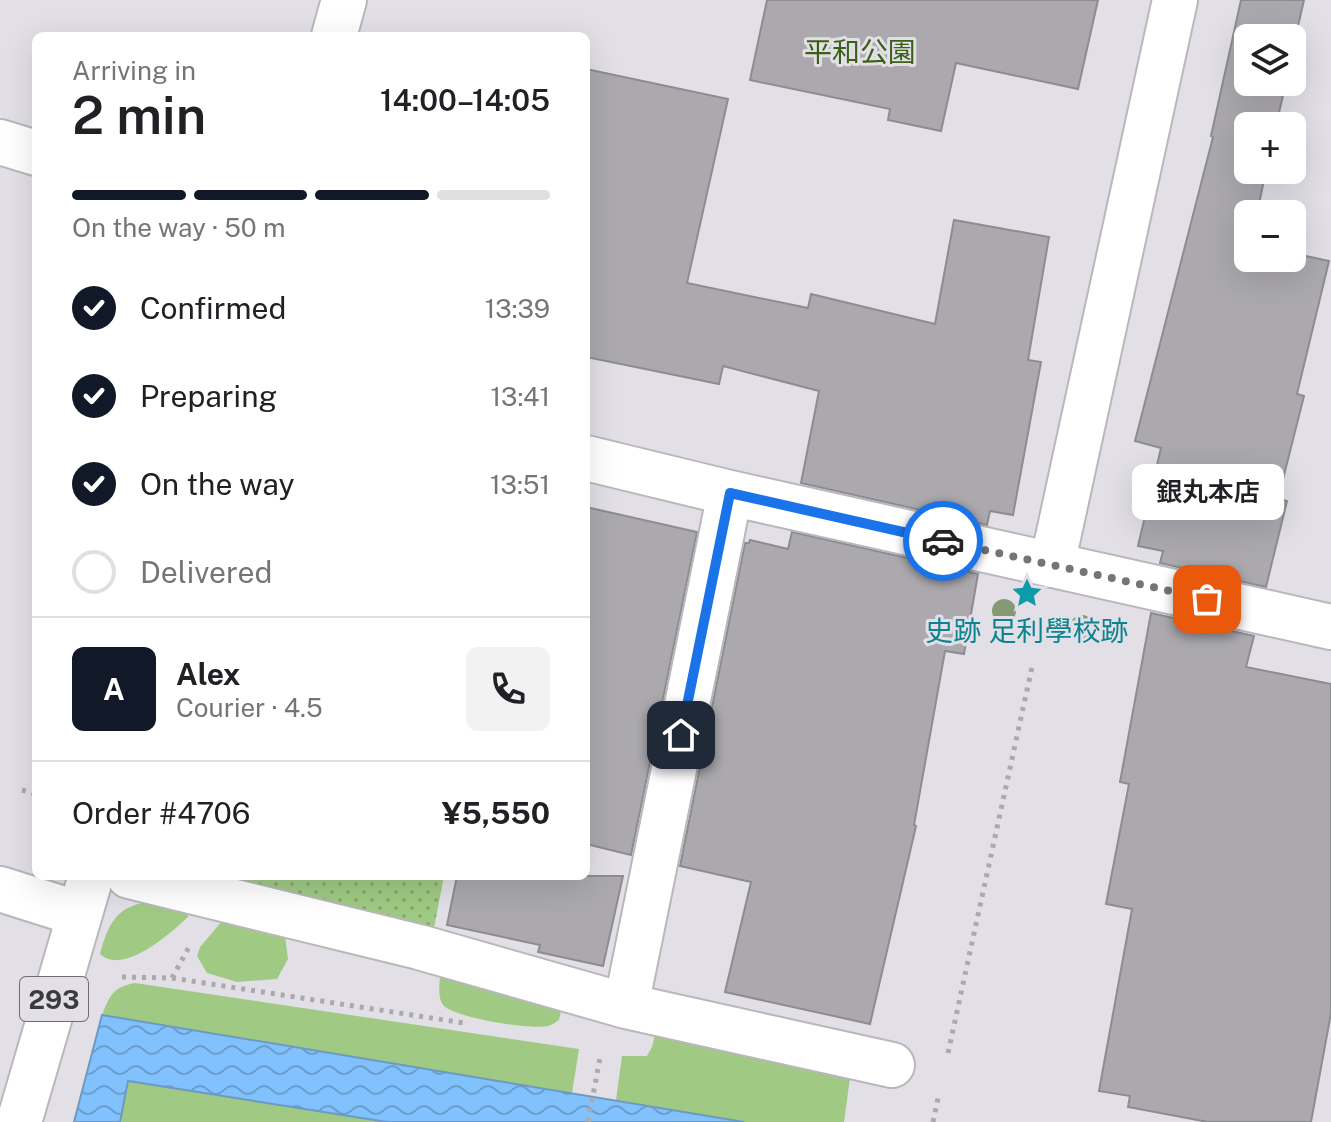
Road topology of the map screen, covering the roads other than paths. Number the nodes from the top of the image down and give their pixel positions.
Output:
1 (344, 0) edge
2 (1175, 0) edge
3 (335, 32) edge
4 (0, 142) edge
5 (32, 152) edge
6 (590, 459) edge
7 (730, 493) junction
8 (1052, 565) junction
9 (1331, 627) edge
10 (145, 880) edge
11 (0, 889) edge
12 (85, 895) edge
13 (626, 1006) junction
14 (892, 1065) dead end
15 (19, 1122) edge

1 - 3 main road
2 - 8 main road
4 - 5 main road
6 - 7 main road
7 - 8 main road
7 - 13 main road
8 - 9 main road
10 - 13 main road
11 - 12 main road
12 - 15 main road, 293
13 - 14 main road

